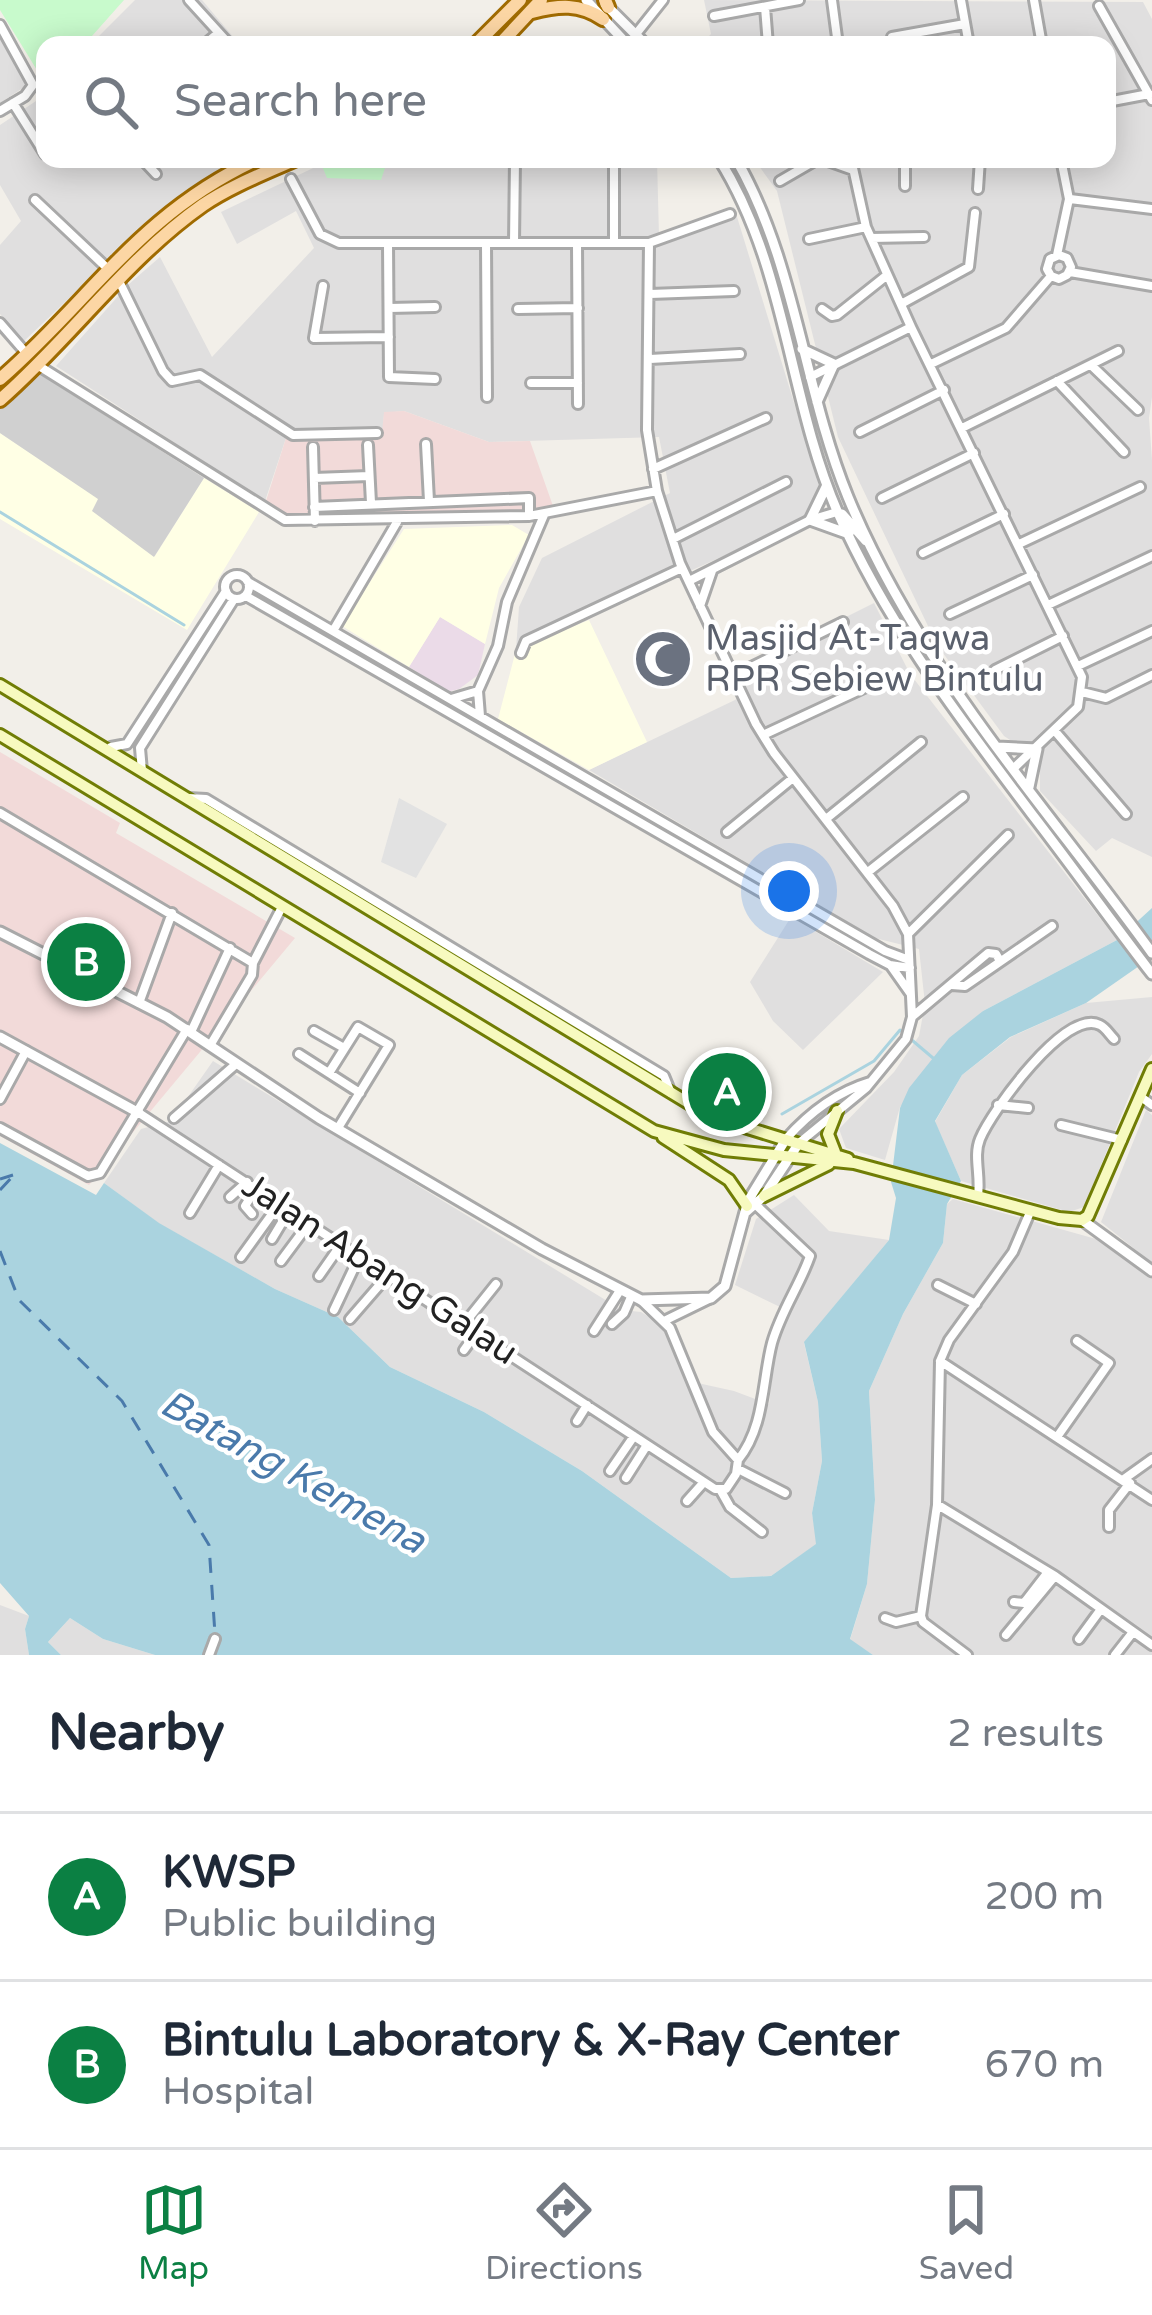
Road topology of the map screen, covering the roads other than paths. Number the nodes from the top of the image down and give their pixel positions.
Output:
1 (189, 0) edge
2 (586, 0) edge
3 (663, 0) edge
4 (799, 0) edge
5 (832, 0) edge
6 (961, 0) edge
7 (1034, 0) edge
8 (519, 1) edge
9 (536, 6) edge
10 (604, 6) edge
11 (1099, 6) dead end
12 (765, 7) junction
13 (714, 16) dead end
14 (964, 24) junction
15 (0, 25) edge
16 (217, 34) junction
17 (636, 34) joint
18 (215, 36) edge
19 (219, 36) edge
20 (484, 36) edge
21 (508, 36) edge
22 (622, 36) edge
23 (767, 36) edge
24 (837, 36) edge
25 (898, 36) edge
26 (967, 36) edge
27 (1040, 36) edge
28 (1116, 36) edge
29 (1116, 36) edge
30 (1150, 97) edge
31 (1116, 101) edge
32 (14, 103) junction
33 (0, 111) edge
34 (36, 139) edge
35 (150, 168) edge
36 (231, 168) edge
37 (275, 168) edge
38 (295, 168) edge
39 (515, 168) edge
40 (614, 168) edge
41 (723, 168) edge
42 (740, 168) edge
43 (804, 168) edge
44 (847, 168) edge
45 (904, 168) edge
46 (979, 168) edge
47 (1063, 168) edge
48 (270, 170) junction
49 (853, 170) joint
50 (156, 174) dead end
51 (292, 179) junction
52 (780, 181) dead end
53 (905, 187) dead end
54 (978, 189) dead end
55 (1070, 199) junction
56 (35, 200) dead end
57 (1152, 208) edge
58 (975, 213) dead end
59 (730, 214) dead end
60 (866, 227) junction
61 (924, 237) dead end
62 (871, 238) junction
63 (809, 239) dead end
64 (514, 243) junction
65 (578, 243) junction
66 (614, 243) junction
67 (649, 243) junction
68 (388, 244) junction
69 (486, 244) junction
70 (1057, 255) junction
71 (1070, 272) junction
72 (113, 273) junction
73 (886, 276) junction
74 (1051, 276) junction
75 (322, 286) dead end
76 (1152, 286) edge
77 (734, 291) dead end
78 (650, 294) junction
79 (901, 304) junction
80 (435, 307) dead end
81 (388, 308) junction
82 (518, 308) dead end
83 (578, 308) junction
84 (822, 309) dead end
85 (0, 323) edge
86 (911, 327) junction
87 (388, 337) junction
88 (802, 349) junction
89 (1118, 351) dead end
90 (26, 353) junction
91 (740, 354) dead end
92 (650, 359) junction
93 (834, 364) junction
94 (1090, 364) junction
95 (931, 365) junction
96 (39, 366) junction
97 (809, 377) junction
98 (0, 379) edge
99 (435, 380) dead end
100 (1057, 381) junction
101 (530, 383) dead end
102 (578, 383) junction
103 (944, 390) junction
104 (487, 398) dead end
105 (0, 400) edge
106 (803, 400) junction
107 (817, 402) junction
108 (578, 404) dead end
109 (1138, 410) dead end
110 (766, 418) dead end
111 (962, 428) junction
112 (860, 432) dead end
113 (377, 433) dead end
114 (368, 445) dead end
115 (426, 445) dead end
116 (313, 447) dead end
117 (1124, 452) dead end
118 (974, 453) junction
119 (653, 469) junction
120 (370, 476) junction
121 (314, 478) junction
122 (786, 482) dead end
123 (827, 482) junction
124 (1140, 488) dead end
125 (657, 491) junction
126 (882, 498) dead end
127 (429, 501) junction
128 (370, 503) junction
129 (314, 506) junction
130 (837, 512) junction
131 (1004, 514) junction
132 (544, 515) junction
133 (530, 516) junction
134 (810, 520) junction
135 (315, 521) junction
136 (398, 521) junction
137 (849, 534) junction
138 (673, 539) junction
139 (868, 542) junction
140 (1019, 544) junction
141 (923, 553) dead end
142 (1152, 556) edge
143 (682, 568) junction
144 (712, 569) junction
145 (1034, 575) junction
146 (689, 581) junction
147 (248, 582) junction
148 (226, 591) junction
149 (246, 596) junction
150 (235, 599) junction
151 (1048, 605) junction
152 (700, 606) junction
153 (950, 614) dead end
154 (843, 622) dead end
155 (1152, 631) edge
156 (333, 632) junction
157 (1063, 636) junction
158 (521, 653) dead end
159 (1078, 666) junction
160 (995, 670) dead end
161 (1152, 674) edge
162 (733, 676) junction
163 (879, 681) dead end
164 (0, 685) edge
165 (478, 691) junction
166 (1082, 692) junction
167 (450, 699) junction
168 (445, 710) junction
169 (481, 718) junction
170 (68, 725) junction
171 (1054, 730) junction
172 (0, 735) edge
173 (763, 735) junction
174 (921, 742) dead end
175 (998, 747) junction
176 (1037, 749) junction
177 (521, 754) junction
178 (988, 756) junction
179 (1015, 767) junction
180 (142, 771) junction
181 (793, 778) junction
182 (1029, 788) junction
183 (963, 797) dead end
184 (0, 813) edge
185 (1126, 814) dead end
186 (826, 818) junction
187 (727, 832) dead end
188 (1008, 835) dead end
189 (868, 872) junction
190 (282, 907) junction
191 (172, 913) junction
192 (1118, 917) junction
193 (1052, 926) dead end
194 (0, 932) edge
195 (908, 934) junction
196 (230, 947) junction
197 (909, 949) junction
198 (885, 952) junction
199 (1152, 953) edge
200 (1000, 961) junction
201 (253, 963) junction
202 (910, 964) junction
203 (890, 965) junction
204 (965, 971) junction
205 (1151, 972) edge
206 (973, 980) junction
207 (952, 985) junction
208 (910, 994) junction
209 (139, 1003) junction
210 (912, 1017) junction
211 (189, 1030) junction
212 (314, 1031) dead end
213 (0, 1037) edge
214 (1114, 1039) dead end
215 (211, 1044) junction
216 (344, 1048) junction
217 (26, 1051) junction
218 (299, 1054) dead end
219 (236, 1064) junction
220 (1152, 1069) edge
221 (329, 1073) junction
222 (871, 1082) junction
223 (360, 1093) junction
224 (1147, 1095) edge
225 (0, 1099) edge
226 (997, 1105) junction
227 (1028, 1108) dead end
228 (837, 1111) junction
229 (139, 1113) junction
230 (174, 1118) dead end
231 (1061, 1125) dead end
232 (0, 1128) edge
233 (338, 1129) junction
234 (654, 1131) junction
235 (1123, 1140) junction
236 (792, 1141) junction
237 (775, 1155) junction
238 (790, 1156) junction
239 (837, 1158) junction
240 (219, 1166) junction
241 (247, 1182) junction
242 (256, 1188) junction
243 (978, 1195) junction
244 (230, 1197) dead end
245 (280, 1203) junction
246 (753, 1205) junction
247 (290, 1209) junction
248 (1031, 1210) junction
249 (190, 1213) dead end
250 (252, 1214) dead end
251 (1082, 1220) junction
252 (310, 1222) junction
253 (272, 1239) dead end
254 (342, 1243) junction
255 (360, 1255) junction
256 (241, 1257) dead end
257 (281, 1261) dead end
258 (1152, 1271) edge
259 (388, 1274) junction
260 (319, 1276) dead end
261 (496, 1284) dead end
262 (938, 1285) dead end
263 (619, 1292) junction
264 (710, 1298) junction
265 (636, 1299) junction
266 (976, 1304) junction
267 (334, 1310) dead end
268 (350, 1319) dead end
269 (666, 1320) junction
270 (464, 1324) junction
271 (612, 1324) dead end
272 (594, 1331) dead end
273 (477, 1332) junction
274 (1076, 1341) dead end
275 (464, 1350) dead end
276 (940, 1361) junction
277 (587, 1405) junction
278 (577, 1421) dead end
279 (634, 1436) junction
280 (1057, 1437) junction
281 (647, 1445) junction
282 (1152, 1459) edge
283 (738, 1464) junction
284 (610, 1471) dead end
285 (626, 1478) dead end
286 (1127, 1481) junction
287 (704, 1482) junction
288 (721, 1491) junction
289 (785, 1493) dead end
290 (1152, 1500) edge
291 (688, 1501) dead end
292 (937, 1504) junction
293 (1108, 1527) dead end
294 (762, 1532) dead end
295 (1051, 1574) junction
296 (1014, 1602) dead end
297 (1101, 1609) junction
298 (921, 1616) junction
299 (885, 1618) dead end
300 (1133, 1631) junction
301 (1006, 1635) dead end
302 (215, 1639) dead end
303 (1079, 1639) dead end
304 (1152, 1645) edge
305 (209, 1655) edge
306 (967, 1655) edge
307 (1115, 1655) edge

1 - 16 street
2 - 10 street
3 - 17 street
4 - 12 street
5 - 24 street
6 - 14 street
7 - 27 street
8 - 20 main road
9 - 10 main road
9 - 21 main road
10 - 17 street
10 - 22 street
11 - 29 street
12 - 13 street
12 - 23 street
14 - 25 street
14 - 26 street
15 - 32 street
16 - 18 street
16 - 19 street
28 - 30 street
30 - 31 street
32 - 33 street
32 - 34 street
35 - 50 street
36 - 72 main road
37 - 48 main road
38 - 51 street
39 - 64 street
40 - 66 street
41 - 106 street
42 - 88 street
43 - 52 street
44 - 49 street
45 - 53 street
46 - 54 street
47 - 55 street
48 - 51 street
48 - 72 main road
49 - 60 street
51 - 68 street
55 - 57 street
55 - 70 street
56 - 72 street
58 - 79 street
59 - 67 street
60 - 62 street
60 - 63 street
61 - 62 street
62 - 73 street
64 - 65 street
64 - 69 street
65 - 66 street
65 - 83 street
66 - 67 street
67 - 78 street
68 - 69 street
68 - 81 street
69 - 104 street
70 - 71 street
70 - 74 street
71 - 74 street
71 - 76 street
72 - 90 main road
72 - 96 main road
72 - 113 street
73 - 79 street
73 - 84 street
74 - 95 street
75 - 87 street
77 - 78 street
78 - 92 street
79 - 86 street
80 - 81 street
81 - 87 street
82 - 83 street
83 - 102 street
85 - 90 street
86 - 93 street
86 - 95 street
87 - 99 street
88 - 93 street
88 - 97 street
89 - 94 street
90 - 98 main road
91 - 92 street
92 - 119 street
93 - 97 street
93 - 107 street
94 - 100 street
94 - 109 street
95 - 103 street
96 - 105 main road
96 - 135 street
97 - 106 street
97 - 107 street
100 - 111 street
100 - 117 street
101 - 102 street
102 - 108 street
103 - 111 street
103 - 112 street
106 - 123 street
107 - 139 street
110 - 119 street
111 - 118 street
114 - 120 street
115 - 127 street
116 - 121 street
118 - 126 street
118 - 131 street
119 - 125 street
120 - 121 street
120 - 128 street
121 - 129 street
122 - 138 street
123 - 130 street
123 - 134 street
124 - 140 street
125 - 132 street
125 - 138 street
127 - 128 street
127 - 133 street
128 - 129 street
129 - 135 street
130 - 134 street
130 - 137 street
130 - 139 street
131 - 140 street
131 - 141 street
132 - 133 street
132 - 165 street
133 - 136 street
134 - 137 street
134 - 144 street
135 - 136 street
136 - 156 street
137 - 178 street
138 - 143 street
139 - 175 street
140 - 145 street
142 - 151 street
143 - 146 street
143 - 158 street
144 - 146 street
144 - 152 street
145 - 151 street
145 - 153 street
146 - 152 street
147 - 148 street
147 - 149 street
147 - 156 street
148 - 150 street
148 - 170 street
149 - 150 street
149 - 168 street
150 - 180 street
151 - 157 street
152 - 162 street
154 - 162 street
155 - 159 street
156 - 167 street
157 - 159 street
157 - 160 street
159 - 166 street
161 - 166 street
162 - 173 street
163 - 173 street
164 - 170 main road
165 - 167 street
165 - 169 street
166 - 171 street
167 - 168 street
167 - 169 street
168 - 177 street
169 - 177 street
169 - 198 street
170 - 180 main road
171 - 176 street
171 - 185 street
172 - 190 main road
173 - 181 street
174 - 186 street
175 - 176 street
175 - 179 street
176 - 179 street
176 - 182 street
177 - 203 street
178 - 179 street
178 - 192 street
179 - 182 street
180 - 236 main road
181 - 186 street
181 - 187 street
182 - 192 street
183 - 189 street
184 - 191 street
186 - 189 street
188 - 195 street
189 - 195 street
190 - 201 street
190 - 234 main road
191 - 196 street
191 - 209 street
192 - 199 street
192 - 205 street
193 - 200 street
194 - 209 street
195 - 197 street
196 - 201 street
196 - 211 street
197 - 198 street
197 - 202 street
198 - 202 street
200 - 204 street
200 - 206 street
201 - 215 street
202 - 203 street
202 - 208 street
203 - 208 street
204 - 206 street
204 - 207 street
206 - 207 street
207 - 210 street
208 - 210 street
209 - 211 street
210 - 222 street
211 - 215 street
211 - 229 street
212 - 216 street
213 - 217 street, Jalan Abang Galau
214 - 226 street
215 - 219 street
216 - 221 street
216 - 223 street
217 - 225 street
217 - 229 street, Jalan Abang Galau
218 - 221 street
219 - 230 street
219 - 233 street
220 - 224 main road
221 - 223 street
222 - 228 street
222 - 236 street
223 - 233 street
224 - 235 main road
226 - 227 street
226 - 243 street
228 - 236 street
228 - 239 main road
229 - 232 street
229 - 240 street, Jalan Abang Galau
231 - 235 street
233 - 263 street
234 - 237 main road
234 - 246 main road
235 - 251 main road
236 - 237 street
236 - 238 street
236 - 239 main road
237 - 238 main road
237 - 246 street
238 - 239 main road
238 - 246 street
239 - 243 main road
239 - 246 main road
240 - 241 street, Jalan Abang Galau
240 - 249 street
241 - 242 street, Jalan Abang Galau
241 - 244 street
242 - 245 street, Jalan Abang Galau
242 - 250 street
243 - 248 main road
245 - 247 street, Jalan Abang Galau
245 - 256 street
246 - 264 street
246 - 283 street
247 - 252 street, Jalan Abang Galau
247 - 253 street
248 - 251 main road
248 - 266 street
251 - 258 street
252 - 254 street, Jalan Abang Galau
252 - 257 street
254 - 255 street, Jalan Abang Galau
254 - 260 street
255 - 259 street, Jalan Abang Galau
255 - 267 street
259 - 268 street
259 - 270 street, Jalan Abang Galau
261 - 270 street
262 - 266 street
263 - 265 street
263 - 272 street
264 - 265 street
264 - 269 street
265 - 269 street
265 - 271 street
266 - 276 street
269 - 283 street
270 - 273 street, Jalan Abang Galau
273 - 275 street
273 - 277 street, Jalan Abang Galau
274 - 280 street
276 - 280 street
276 - 292 street
277 - 278 street
277 - 279 street, Jalan Abang Galau
279 - 281 street, Jalan Abang Galau
279 - 284 street
280 - 286 street
281 - 285 street
281 - 287 street, Jalan Abang Galau
282 - 286 street
283 - 288 street
283 - 289 street
286 - 290 street
286 - 293 street
287 - 288 street, Jalan Abang Galau
287 - 291 street
288 - 294 street, Jalan Abang Galau
292 - 295 street
292 - 298 street
295 - 296 street
295 - 297 street
295 - 301 street
297 - 300 street
297 - 303 street
298 - 299 street
298 - 306 street
300 - 304 street
300 - 307 street
302 - 305 street

